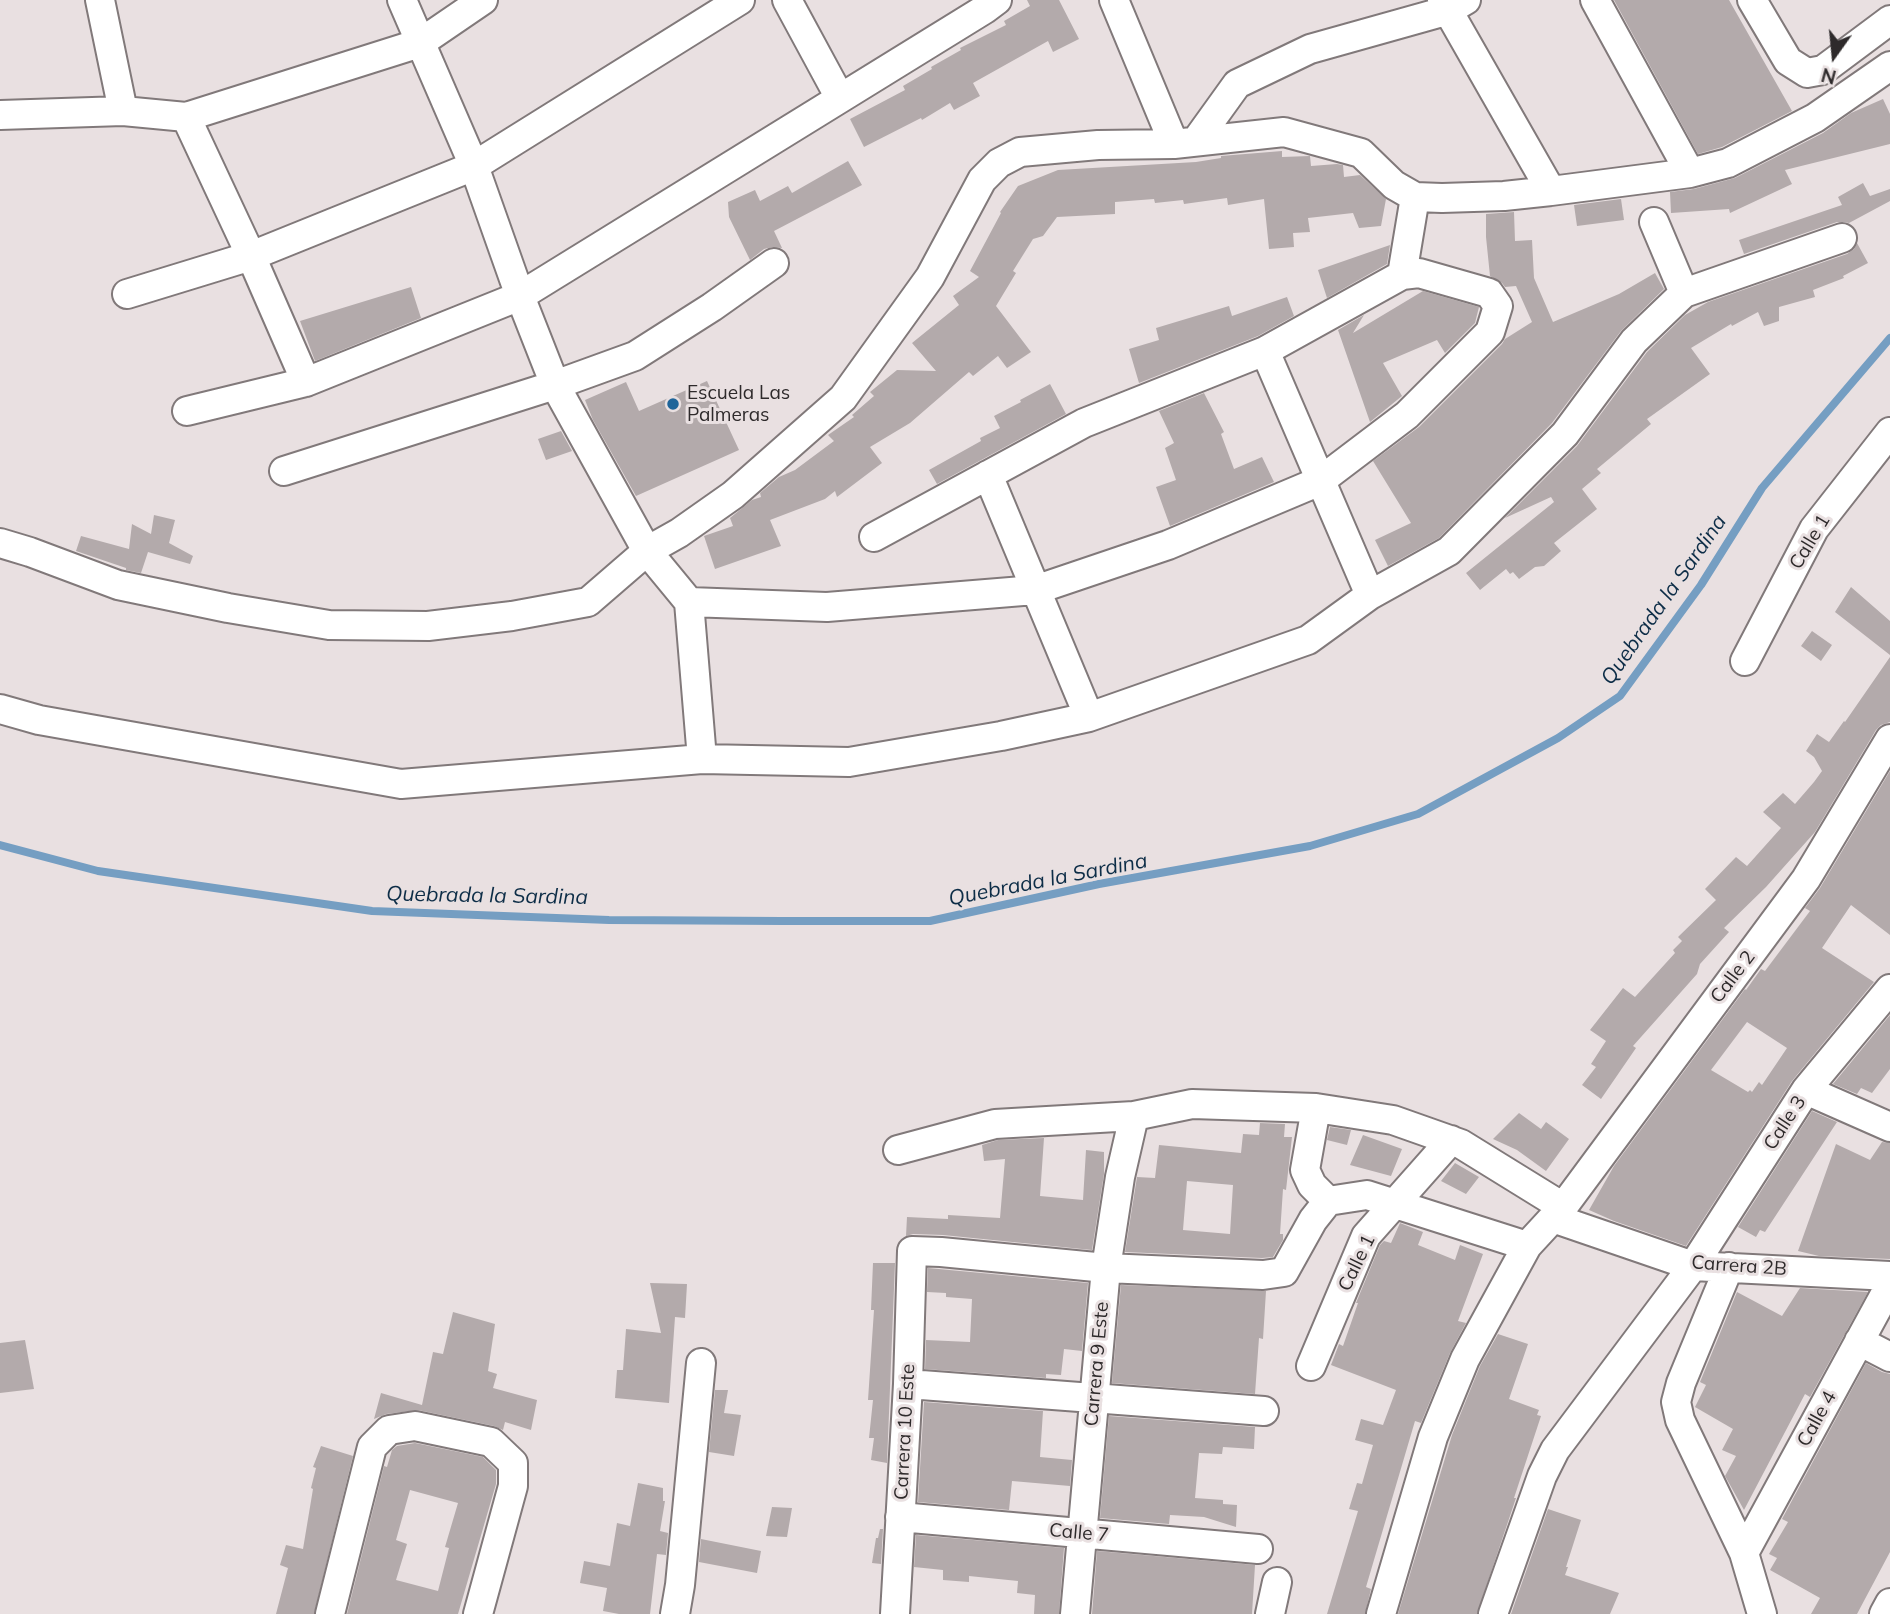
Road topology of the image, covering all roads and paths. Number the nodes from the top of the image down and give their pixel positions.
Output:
1 (100, 0) edge
2 (402, 0) edge
3 (483, 0) edge
4 (740, 0) edge
5 (787, 0) edge
6 (997, 0) edge
7 (1114, 0) edge
8 (1595, 0) edge
9 (1752, 0) edge
10 (1452, 3) edge
11 (1890, 20) edge
12 (420, 43) junction
13 (1890, 66) edge
14 (840, 98) junction
15 (123, 111) junction
16 (0, 115) edge
17 (186, 117) junction
18 (1185, 142) junction
19 (474, 166) junction
20 (1690, 173) junction
21 (1551, 191) junction
22 (1415, 197) junction
23 (1654, 222) dead end
24 (1842, 238) dead end
25 (251, 256) junction
26 (774, 263) dead end
27 (1402, 275) junction
28 (1684, 293) junction
29 (127, 294) dead end
30 (520, 296) junction
31 (1265, 351) junction
32 (306, 382) junction
33 (555, 385) junction
34 (187, 411) dead end
35 (1890, 432) edge
36 (284, 471) dead end
37 (988, 475) junction
38 (1320, 481) junction
39 (874, 537) dead end
40 (0, 543) edge
41 (647, 551) junction
42 (1035, 590) junction
43 (1370, 595) junction
44 (689, 602) junction
45 (1745, 662) dead end
46 (0, 709) edge
47 (1089, 717) junction
48 (1890, 739) edge
49 (702, 759) junction
50 (1890, 989) edge
51 (1806, 1090) junction
52 (1316, 1108) junction
53 (1134, 1116) junction
54 (1890, 1127) edge
55 (1451, 1140) junction
56 (898, 1150) dead end
57 (1328, 1201) junction
58 (1395, 1203) junction
59 (1558, 1212) junction
60 (1527, 1246) junction
61 (1693, 1266) junction
62 (1729, 1267) junction
63 (1106, 1268) junction
64 (1890, 1276) edge
65 (1890, 1285) edge
66 (1859, 1341) junction
67 (1890, 1357) edge
68 (701, 1363) dead end
69 (1311, 1366) dead end
70 (908, 1384) junction
71 (1093, 1398) junction
72 (1264, 1411) dead end
73 (900, 1517) junction
74 (1082, 1533) junction
75 (1258, 1549) dead end
76 (1744, 1553) junction
77 (1278, 1582) dead end
78 (1890, 1603) edge
79 (330, 1614) edge
80 (478, 1614) edge
81 (675, 1614) edge
82 (895, 1614) edge
83 (1075, 1614) edge
84 (1270, 1614) edge
85 (1381, 1614) edge
86 (1493, 1614) edge
87 (1762, 1614) edge
88 (1884, 1614) edge

1 - 15 street
2 - 12 street
3 - 12 street
4 - 19 street
5 - 14 street
6 - 14 street
7 - 18 street
8 - 20 street
9 - 11 street
10 - 18 street
10 - 21 street
12 - 17 street
12 - 19 street
13 - 20 street
14 - 30 street
15 - 16 street
15 - 17 street
17 - 25 street
18 - 22 street
18 - 41 street
19 - 25 street
19 - 30 street
20 - 21 street
21 - 22 street
22 - 27 street
23 - 28 street
24 - 28 street
25 - 29 street
25 - 32 street
26 - 33 street
27 - 31 street
27 - 38 street
28 - 43 street
30 - 32 street
30 - 33 street
31 - 37 street
31 - 38 street
32 - 34 street
33 - 36 street
33 - 41 street
35 - 45 street, Calle 1
37 - 39 street
37 - 42 street
38 - 42 street
38 - 43 street
40 - 41 street
41 - 44 street
42 - 44 street
42 - 47 street
43 - 47 street
44 - 49 street
46 - 49 street
47 - 49 street
48 - 59 street, Calle 2
50 - 51 street, Calle 3
51 - 54 street
51 - 61 street, Calle 3
52 - 53 street, Carrera 2B
52 - 55 street, Carrera 2B
52 - 57 street
53 - 56 street, Carrera 2B
53 - 63 street, Carrera 9 Este
55 - 58 street, Calle 1
55 - 59 street, Carrera 2B
57 - 58 street
57 - 63 street
58 - 60 street
58 - 69 street, Calle 1
59 - 60 street, Calle 2
59 - 61 street, Carrera 2B
60 - 85 street, Calle 2
61 - 62 street, Carrera 2B
61 - 86 street, Calle 3
62 - 64 street, Carrera 2B
62 - 76 street
63 - 70 street, Carrera 10 Este
63 - 71 street, Carrera 9 Este
65 - 66 street, Calle 4
66 - 67 street
66 - 76 street, Calle 4
68 - 81 street
70 - 71 street
70 - 73 street, Carrera 10 Este
71 - 72 street
71 - 74 street, Carrera 9 Este
73 - 74 street, Calle 7
73 - 82 street, Carrera 10 Este
74 - 75 street, Calle 7
74 - 83 street, Carrera 9 Este
76 - 87 street
77 - 84 street
78 - 88 street
79 - 80 street

